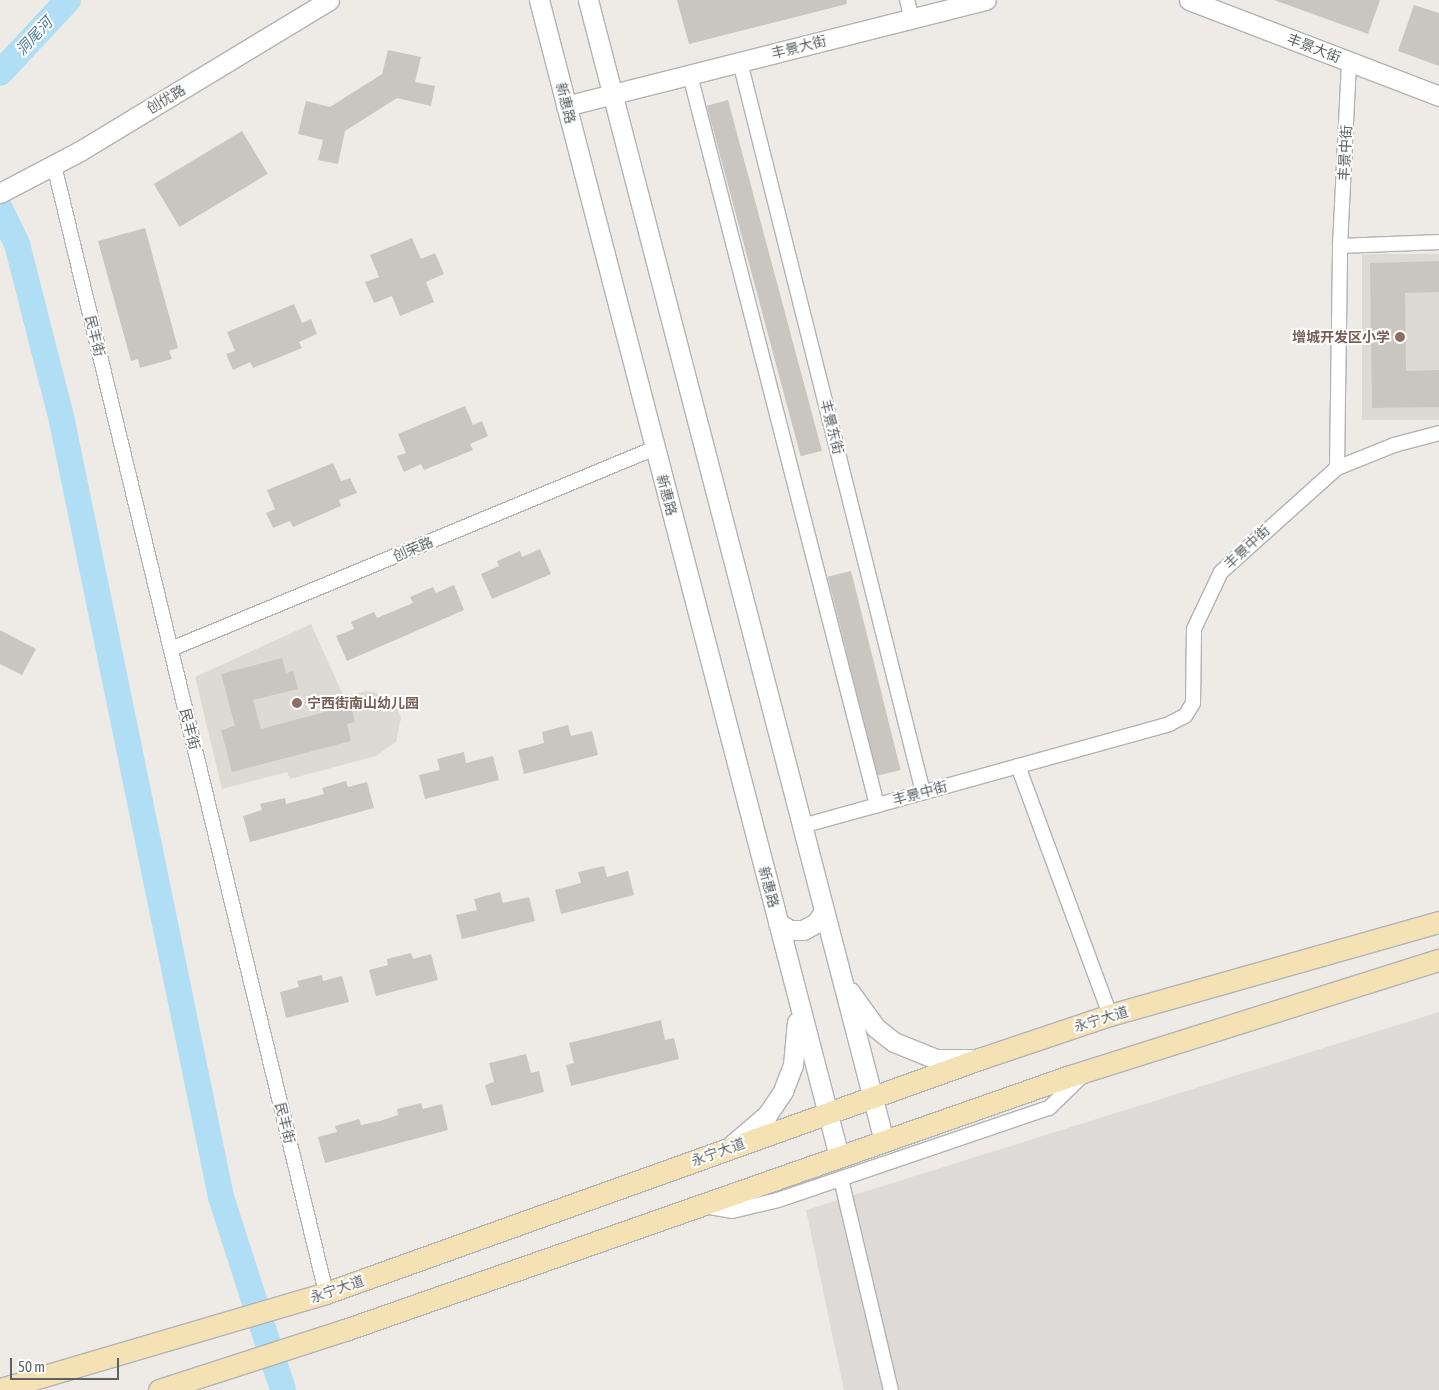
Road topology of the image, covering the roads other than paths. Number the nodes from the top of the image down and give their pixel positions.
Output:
1 (329, 0) edge
2 (588, 0) edge
3 (907, 0) edge
4 (986, 0) edge
5 (1189, 0) edge
6 (538, 3) edge
7 (912, 19) junction
8 (740, 62) junction
9 (1349, 62) junction
10 (690, 75) junction
11 (612, 95) junction
12 (1439, 96) edge
13 (566, 106) junction
14 (54, 166) junction
15 (0, 194) edge
16 (1439, 242) edge
17 (1340, 246) junction
18 (1439, 433) edge
19 (655, 448) junction
20 (1337, 468) junction
21 (171, 649) junction
22 (1018, 766) junction
23 (923, 792) junction
24 (877, 805) junction
25 (802, 826) junction
26 (824, 911) junction
27 (1439, 922) edge
28 (778, 923) junction
29 (1439, 960) edge
30 (842, 978) junction
31 (796, 991) junction
32 (1110, 1015) junction
33 (982, 1058) junction
34 (1088, 1070) junction
35 (873, 1098) junction
36 (828, 1114) junction
37 (884, 1141) junction
38 (723, 1150) junction
39 (839, 1157) junction
40 (841, 1178) junction
41 (700, 1205) junction
42 (326, 1293) junction
43 (0, 1389) edge
44 (159, 1390) edge
45 (892, 1390) edge

1 - 14 main road, 创优路
2 - 11 main road
3 - 7 street
4 - 7 main road, 丰景大街
5 - 9 main road, 丰景大街
6 - 13 main road, 新惠路
7 - 8 main road, 丰景大街
8 - 10 main road, 丰景大街
8 - 23 street, 丰景东街
9 - 12 main road, 丰景大街
9 - 17 street, 丰景中街
10 - 11 main road, 丰景大街
10 - 24 street
11 - 13 main road, 丰景大街
11 - 25 main road
13 - 19 main road, 新惠路
14 - 15 main road, 创优路
14 - 21 street, 民丰街
16 - 17 street
17 - 20 street, 丰景中街
18 - 20 street
19 - 21 street, 创荣路
19 - 28 main road, 新惠路
20 - 22 street, 丰景中街
21 - 42 street, 民丰街
22 - 23 street, 丰景中街
22 - 32 street
23 - 24 street, 丰景中街
24 - 25 street, 丰景中街
25 - 26 main road
26 - 28 main road
26 - 30 main road
27 - 32 main road, 永宁大道
28 - 31 main road, 新惠路
29 - 34 main road
30 - 33 main road
30 - 35 main road
31 - 36 main road
31 - 38 main road
32 - 33 main road, 永宁大道
33 - 35 main road, 永宁大道
34 - 37 main road
34 - 40 street
35 - 36 main road, 永宁大道
35 - 37 main road
36 - 38 main road, 永宁大道
36 - 39 main road
37 - 39 main road
38 - 42 main road, 永宁大道
39 - 41 main road
40 - 41 street
40 - 45 street
41 - 44 main road
42 - 43 main road, 永宁大道

